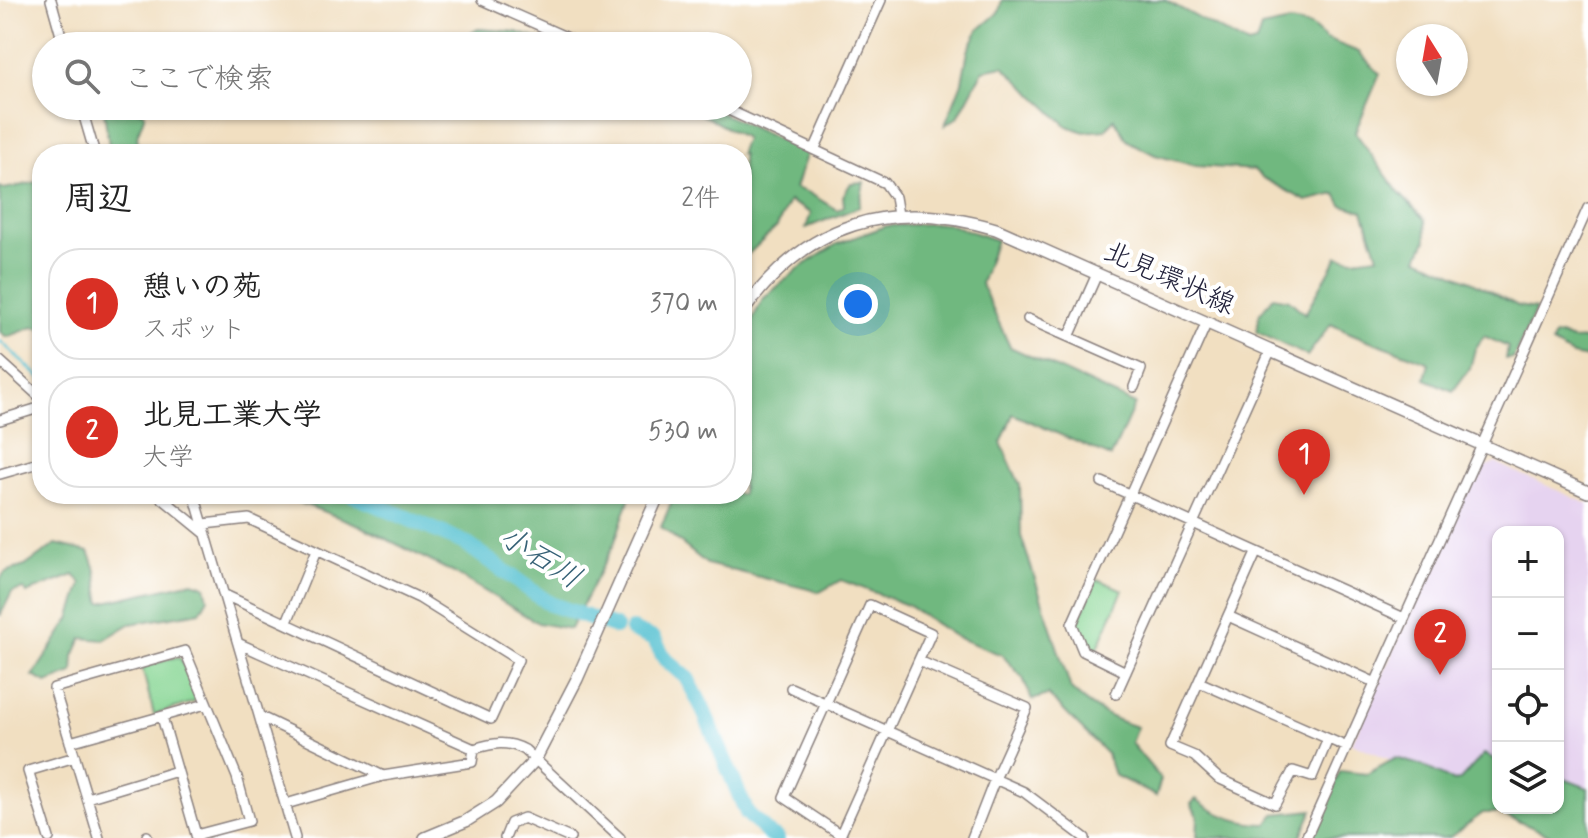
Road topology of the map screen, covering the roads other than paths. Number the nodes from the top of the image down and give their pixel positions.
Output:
1 (51, 0) edge
2 (482, 0) edge
3 (881, 0) edge
4 (60, 32) edge
5 (554, 32) edge
6 (85, 120) edge
7 (752, 120) edge
8 (92, 144) edge
9 (815, 148) junction
10 (1588, 208) edge
11 (898, 215) junction
12 (1097, 274) junction
13 (752, 299) edge
14 (1028, 319) dead end
15 (1207, 322) junction
16 (1069, 337) junction
17 (1271, 350) junction
18 (0, 361) edge
19 (1134, 387) dead end
20 (32, 390) edge
21 (32, 410) edge
22 (0, 420) edge
23 (1482, 443) junction
24 (32, 465) edge
25 (0, 474) edge
26 (1102, 482) dead end
27 (1588, 492) edge
28 (1129, 495) junction
29 (169, 504) edge
30 (197, 504) edge
31 (654, 504) edge
32 (204, 524) junction
33 (1194, 525) junction
34 (208, 537) junction
35 (316, 551) junction
36 (1256, 553) junction
37 (225, 595) junction
38 (1228, 616) junction
39 (1404, 618) junction
40 (287, 622) junction
41 (240, 644) junction
42 (919, 661) junction
43 (1126, 672) junction
44 (1199, 682) junction
45 (1376, 683) junction
46 (791, 688) dead end
47 (1116, 694) dead end
48 (826, 703) junction
49 (206, 704) junction
50 (162, 717) junction
51 (261, 717) junction
52 (889, 730) junction
53 (1328, 739) junction
54 (70, 742) junction
55 (1347, 747) junction
56 (474, 749) junction
57 (75, 757) junction
58 (535, 760) junction
59 (177, 771) junction
60 (383, 776) junction
61 (995, 779) junction
62 (87, 798) junction
63 (286, 804) junction
64 (840, 836) edge
65 (197, 837) edge
66 (49, 838) edge
67 (99, 838) edge
68 (295, 838) edge
69 (425, 838) edge
70 (505, 838) edge
71 (570, 838) edge
72 (620, 838) edge
73 (972, 838) edge
74 (1085, 838) edge
75 (1306, 838) edge

1 - 4 street
2 - 5 street
3 - 9 street
6 - 8 street
7 - 9 street
9 - 11 street
10 - 23 street
11 - 12 main road, 北見環状線
11 - 13 main road, 北見環状線
12 - 15 main road, 北見環状線
12 - 16 street
14 - 16 street
15 - 17 main road, 北見環状線
15 - 28 street
16 - 19 street
17 - 23 main road, 北見環状線
17 - 33 street
18 - 20 street
21 - 22 street
23 - 27 main road, 北見環状線
23 - 39 street
24 - 25 street
26 - 28 street
28 - 33 street
28 - 43 street
29 - 34 street
30 - 32 street
31 - 58 main road
32 - 34 street
32 - 35 street
33 - 36 street
33 - 43 street
34 - 37 street
35 - 40 street
35 - 40 street
36 - 38 street
36 - 39 street
37 - 40 street
37 - 41 street
38 - 44 street
38 - 45 street
39 - 45 street
41 - 51 street
41 - 56 street
42 - 48 street
42 - 52 street
42 - 61 street
43 - 47 street
44 - 53 street
44 - 53 street
45 - 55 street
46 - 48 street
48 - 52 street
48 - 64 street
49 - 50 street
49 - 54 street
49 - 65 street
50 - 54 street
50 - 59 street
51 - 60 street
51 - 63 street
52 - 61 street
52 - 64 street
53 - 55 street
54 - 57 street
55 - 75 street
56 - 58 street
56 - 60 street
57 - 62 street
57 - 66 street
58 - 69 main road
58 - 72 street
59 - 62 street
59 - 65 street
60 - 63 street
61 - 73 street
61 - 74 street
62 - 67 street
63 - 68 street
70 - 71 street

